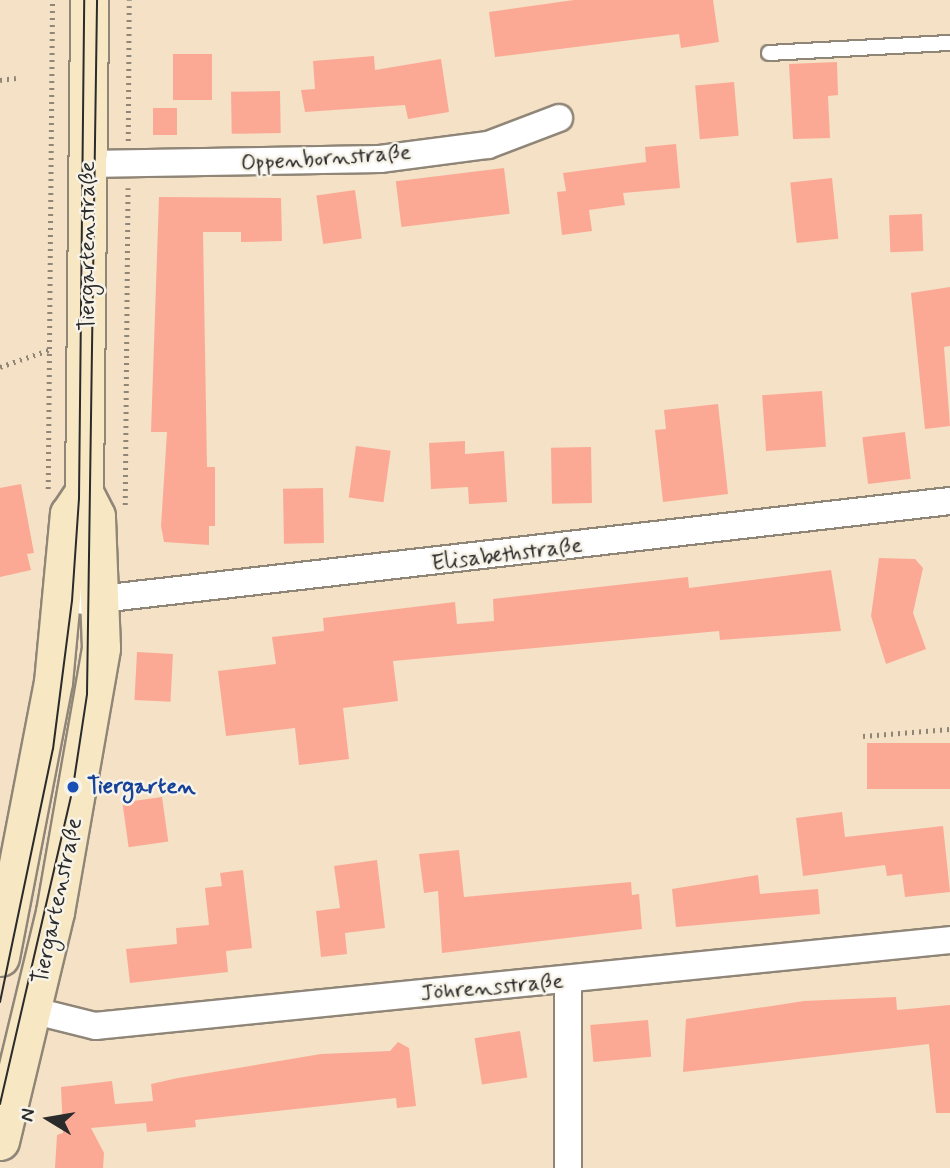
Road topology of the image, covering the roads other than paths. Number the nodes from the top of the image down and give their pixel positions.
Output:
1 (89, 0) edge
2 (950, 43) edge
3 (769, 54) dead end
4 (559, 118) dead end
5 (88, 164) junction
6 (84, 492) junction
7 (950, 502) edge
8 (63, 600) junction
9 (101, 601) junction
10 (950, 940) edge
11 (0, 957) edge
12 (568, 981) junction
13 (35, 1011) junction
14 (0, 1141) edge
15 (568, 1168) edge

1 - 5 main road, Tiergartenstraße
2 - 3 lane
4 - 5 street, Oppenbornstraße
5 - 6 main road, Tiergartenstraße
6 - 8 main road, Tiergartenstraße
6 - 9 main road, Tiergartenstraße
7 - 9 street, Elisabethstraße
8 - 9 street, Elisabethstraße
8 - 11 main road, Tiergartenstraße
9 - 13 main road, Tiergartenstraße
10 - 12 street, Jöhrensstraße
12 - 13 street, Jöhrensstraße
12 - 15 street
13 - 14 main road, Tiergartenstraße

